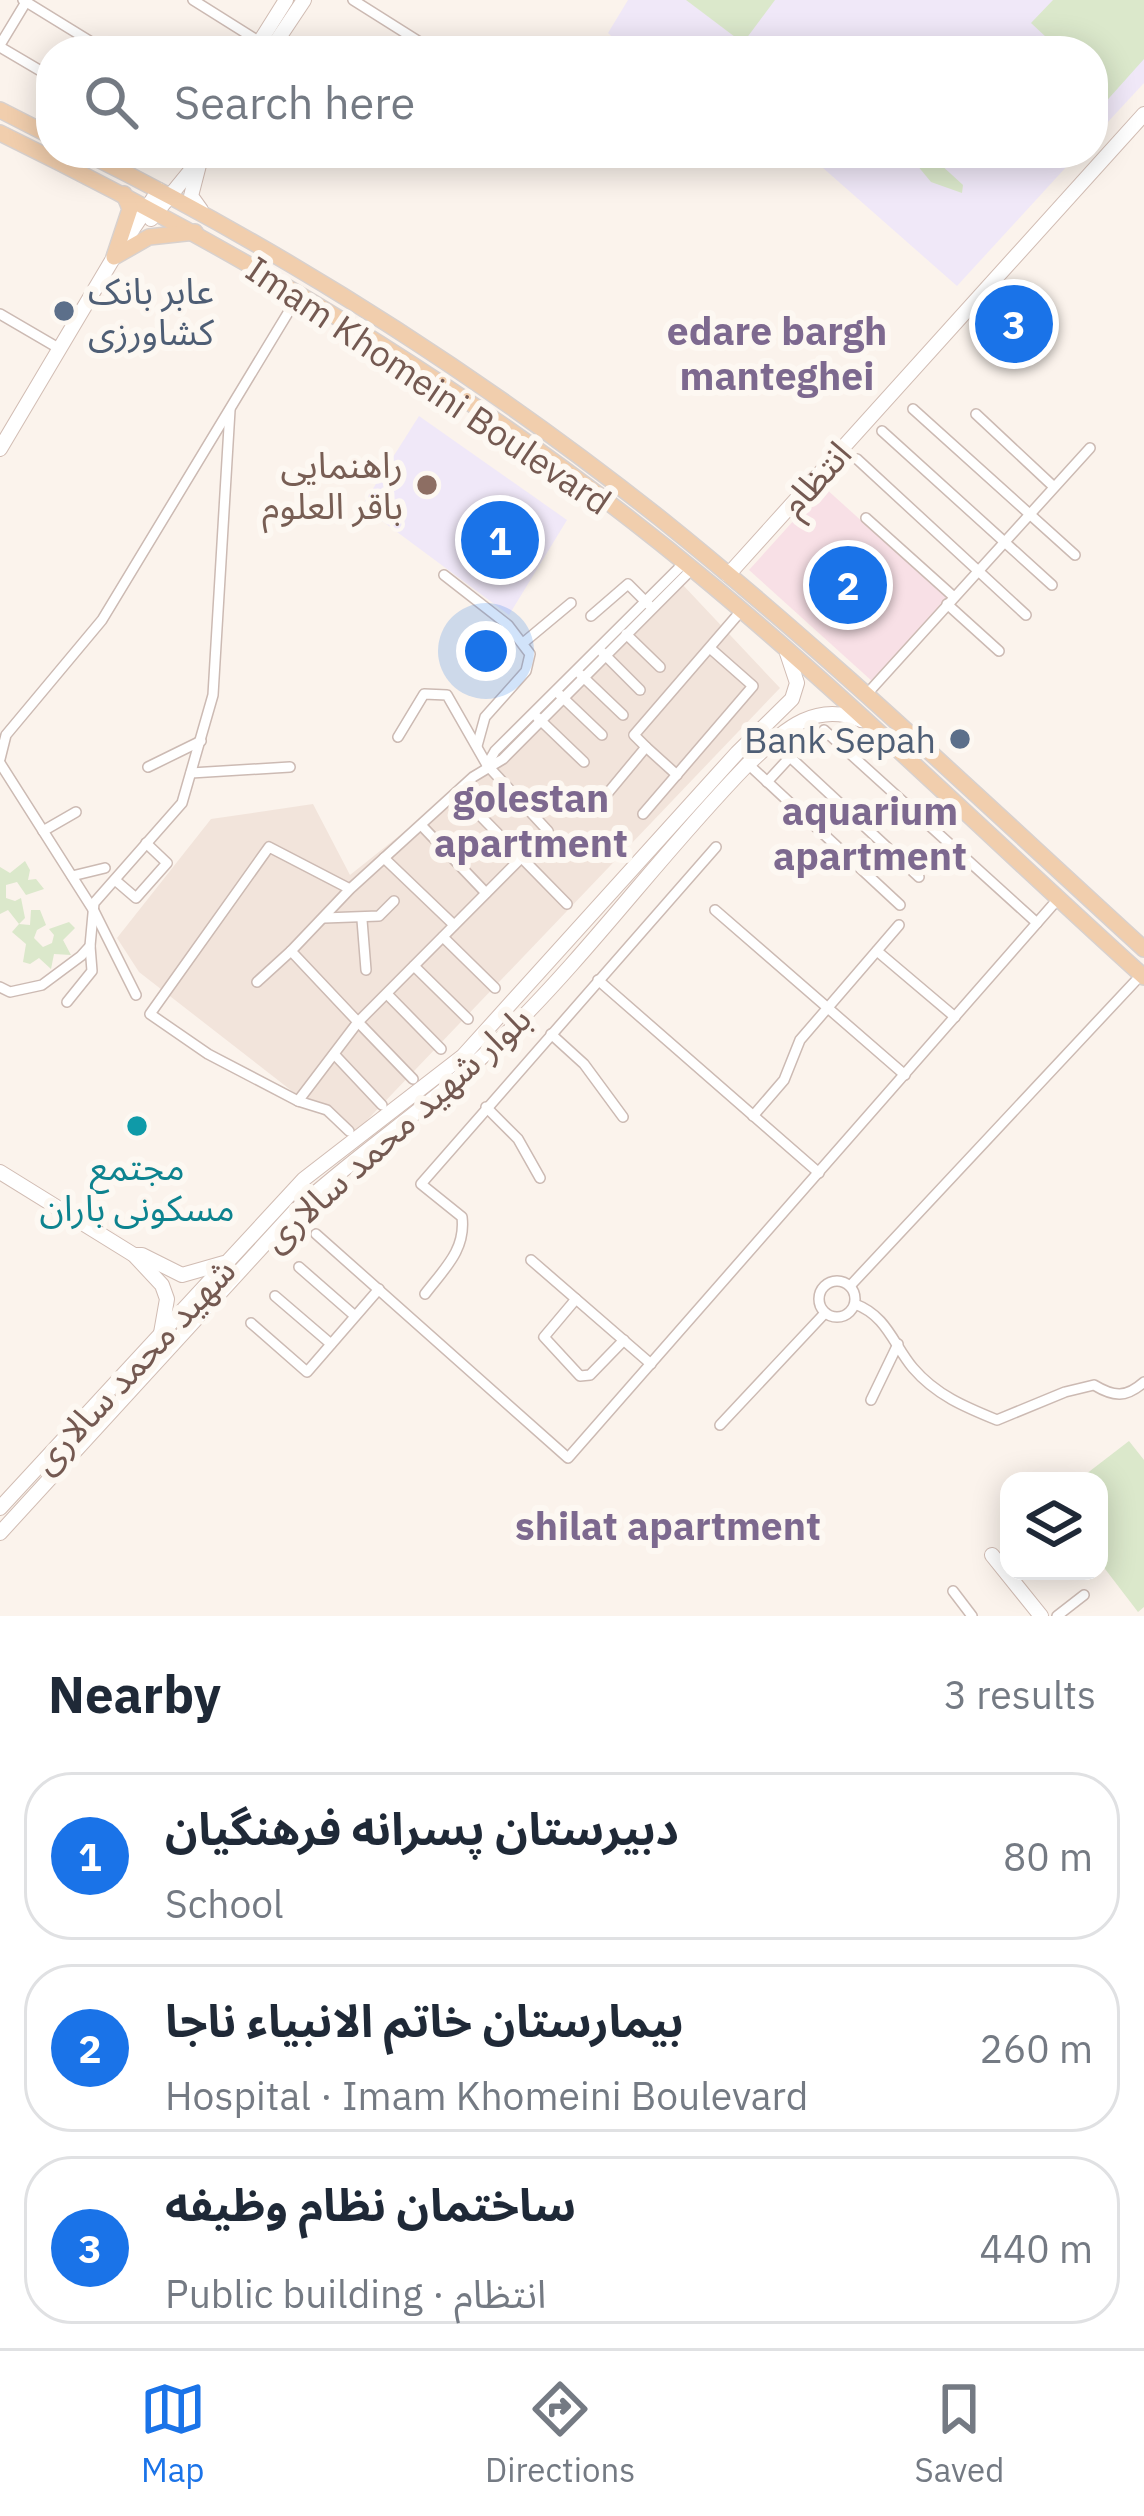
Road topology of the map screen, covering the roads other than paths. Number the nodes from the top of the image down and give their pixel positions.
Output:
1 (193, 0) edge
2 (286, 0) edge
3 (304, 0) edge
4 (353, 0) edge
5 (25, 1) edge
6 (82, 36) edge
7 (251, 36) edge
8 (270, 36) edge
9 (274, 36) edge
10 (410, 36) edge
11 (0, 46) edge
12 (36, 68) edge
13 (0, 110) edge
14 (1144, 114) edge
15 (36, 128) edge
16 (0, 133) edge
17 (36, 151) edge
18 (1108, 154) edge
19 (71, 168) edge
20 (116, 168) edge
21 (190, 168) edge
22 (199, 168) edge
23 (1095, 168) edge
24 (164, 193) junction
25 (124, 194) junction
26 (153, 209) junction
27 (214, 221) junction
28 (197, 232) junction
29 (114, 256) junction
30 (300, 293) junction
31 (0, 314) edge
32 (60, 349) junction
33 (914, 409) dead end
34 (230, 410) junction
35 (976, 414) dead end
36 (882, 431) dead end
37 (1090, 448) dead end
38 (0, 449) edge
39 (856, 459) dead end
40 (1054, 487) junction
41 (1030, 513) junction
42 (866, 518) dead end
43 (1005, 542) junction
44 (1075, 555) dead end
45 (688, 566) junction
46 (979, 570) junction
47 (728, 574) junction
48 (443, 575) dead end
49 (1052, 585) dead end
50 (951, 601) junction
51 (572, 603) dead end
52 (649, 604) junction
53 (741, 611) junction
54 (1026, 615) dead end
55 (591, 616) dead end
56 (626, 634) junction
57 (523, 643) junction
58 (711, 649) junction
59 (999, 650) dead end
60 (601, 652) junction
61 (787, 653) junction
62 (659, 667) dead end
63 (580, 674) junction
64 (640, 690) dead end
65 (560, 694) junction
66 (866, 695) junction
67 (623, 715) dead end
68 (537, 717) junction
69 (861, 720) junction
70 (824, 730) dead end
71 (602, 735) dead end
72 (398, 737) dead end
73 (201, 741) junction
74 (477, 746) junction
75 (646, 747) junction
76 (743, 759) junction
77 (0, 761) edge
78 (584, 762) dead end
79 (487, 765) junction
80 (148, 767) dead end
81 (290, 767) dead end
82 (191, 773) junction
83 (677, 775) junction
84 (767, 782) junction
85 (457, 792) junction
86 (602, 800) dead end
87 (76, 812) dead end
88 (643, 814) dead end
89 (421, 825) junction
90 (43, 831) junction
91 (146, 843) junction
92 (716, 847) dead end
93 (384, 858) junction
94 (521, 859) junction
95 (105, 868) dead end
96 (72, 876) junction
97 (919, 877) dead end
98 (115, 880) junction
99 (350, 889) junction
100 (487, 893) junction
101 (1058, 899) junction
102 (394, 901) dead end
103 (567, 904) dead end
104 (900, 905) dead end
105 (715, 910) dead end
106 (94, 911) junction
107 (324, 918) junction
108 (362, 920) junction
109 (1036, 923) junction
110 (899, 925) dead end
111 (454, 926) junction
112 (443, 937) junction
113 (90, 946) junction
114 (1144, 949) edge
115 (291, 951) junction
116 (877, 951) junction
117 (414, 966) junction
118 (366, 970) dead end
119 (1143, 976) edge
120 (598, 980) junction
121 (257, 982) dead end
122 (0, 987) edge
123 (495, 988) dead end
124 (387, 994) junction
125 (136, 995) dead end
126 (67, 1003) dead end
127 (827, 1008) junction
128 (956, 1017) junction
129 (468, 1019) dead end
130 (358, 1022) junction
131 (551, 1034) junction
132 (441, 1049) dead end
133 (334, 1054) junction
134 (905, 1076) junction
135 (413, 1078) dead end
136 (298, 1101) junction
137 (382, 1105) dead end
138 (486, 1107) junction
139 (753, 1115) junction
140 (623, 1118) dead end
141 (349, 1131) dead end
142 (0, 1172) edge
143 (819, 1173) junction
144 (540, 1178) dead end
145 (316, 1234) dead end
146 (134, 1255) junction
147 (230, 1260) junction
148 (531, 1261) dead end
149 (299, 1267) dead end
150 (850, 1286) junction
151 (379, 1289) junction
152 (425, 1294) dead end
153 (275, 1296) dead end
154 (576, 1299) junction
155 (855, 1304) junction
156 (825, 1313) junction
157 (355, 1316) junction
158 (251, 1323) dead end
159 (160, 1337) junction
160 (624, 1340) junction
161 (331, 1344) junction
162 (898, 1344) junction
163 (651, 1364) junction
164 (1144, 1382) edge
165 (871, 1400) dead end
166 (721, 1425) dead end
167 (0, 1508) edge
168 (0, 1533) edge
169 (992, 1556) dead end
170 (953, 1591) dead end
171 (1084, 1595) dead end
172 (972, 1616) edge
173 (1041, 1616) edge
174 (1057, 1616) edge

1 - 7 street
2 - 8 main road
3 - 9 main road
4 - 10 street
5 - 6 street
5 - 11 street
11 - 12 street
13 - 15 main road
14 - 18 main road, انتظام
16 - 17 main road, Imam Khomeini Boulevard
19 - 25 main road, Imam Khomeini Boulevard
20 - 24 main road, Imam Khomeini Boulevard
21 - 24 main road
22 - 27 main road
23 - 47 main road, انتظام
24 - 26 main road
24 - 27 main road, Imam Khomeini Boulevard
25 - 26 main road, Imam Khomeini Boulevard
25 - 29 main road
26 - 28 main road, Imam Khomeini Boulevard
26 - 29 main road
27 - 47 main road, Imam Khomeini Boulevard
28 - 29 main road
28 - 30 main road, Imam Khomeini Boulevard
29 - 32 main road
30 - 34 street
30 - 45 main road, Imam Khomeini Boulevard
31 - 32 street
32 - 38 main road
33 - 41 street
34 - 73 street
34 - 77 street
35 - 40 street
36 - 43 street
37 - 40 street
39 - 46 street
40 - 41 street
41 - 43 street
41 - 44 street
42 - 50 street
43 - 46 street
43 - 49 street
45 - 52 street
45 - 53 main road, Imam Khomeini Boulevard
46 - 50 street
46 - 54 street
47 - 66 main road, Imam Khomeini Boulevard
48 - 57 street
50 - 59 street
50 - 66 street
51 - 57 street
52 - 55 street
52 - 56 street
52 - 60 street
53 - 58 street
53 - 61 main road, Imam Khomeini Boulevard
56 - 60 street
56 - 62 street
57 - 74 street
58 - 75 street
58 - 83 street
60 - 63 street
60 - 64 street
61 - 69 main road, Imam Khomeini Boulevard
61 - 76 main road, شهید محمد سالاری
63 - 65 street
63 - 67 street
65 - 68 street
65 - 71 street
66 - 114 main road, Imam Khomeini Boulevard
68 - 78 street
68 - 79 street
69 - 76 main road, بلوار شهید محمد سالاری
69 - 101 main road, Imam Khomeini Boulevard
70 - 109 street
72 - 74 street
73 - 80 street
73 - 82 street
74 - 79 street
75 - 83 street
75 - 86 street
76 - 84 street
76 - 147 main road, شهید محمد سالاری
76 - 168 main road, بلوار شهید محمد سالاری
77 - 90 street
79 - 85 street
79 - 94 street
81 - 82 street
82 - 91 street
83 - 88 street
84 - 97 street
84 - 104 street
85 - 89 street
85 - 94 street
87 - 90 street
89 - 93 street
89 - 100 street
90 - 96 street
91 - 98 street
91 - 98 street
92 - 120 street
93 - 99 street
93 - 111 street
94 - 100 street
94 - 103 street
95 - 96 street
96 - 106 street
98 - 106 street
99 - 107 street
99 - 136 street
100 - 111 street
101 - 109 street
101 - 119 main road, Imam Khomeini Boulevard
102 - 108 street
105 - 127 street
106 - 113 street
106 - 125 street
107 - 108 street
107 - 115 street
108 - 118 street
109 - 128 street
110 - 116 street
111 - 112 street
112 - 117 street
112 - 123 street
113 - 122 street
113 - 126 street
115 - 121 street
115 - 130 street
116 - 127 street
116 - 128 street
117 - 124 street
117 - 129 street
119 - 150 street
120 - 131 street
120 - 139 street
124 - 130 street
124 - 132 street
127 - 134 street
127 - 139 street
128 - 134 street
130 - 133 street
130 - 135 street
131 - 138 street
131 - 140 street
133 - 136 street
133 - 137 street
134 - 143 street
136 - 141 street
138 - 144 street
138 - 152 street
139 - 143 street
142 - 146 main road
143 - 163 street
145 - 151 street
146 - 147 main road
146 - 159 main road
147 - 159 main road, شهید محمد سالاری
148 - 154 street
149 - 157 street
150 - 155 street
150 - 156 street
151 - 157 street
151 - 163 street
153 - 161 street
154 - 160 street
154 - 160 street
155 - 156 street
155 - 162 street
156 - 166 street
157 - 161 street
158 - 161 street
159 - 167 main road, شهید محمد سالاری
160 - 163 street
162 - 164 street
162 - 165 street
169 - 173 main road
170 - 172 street
171 - 174 street

